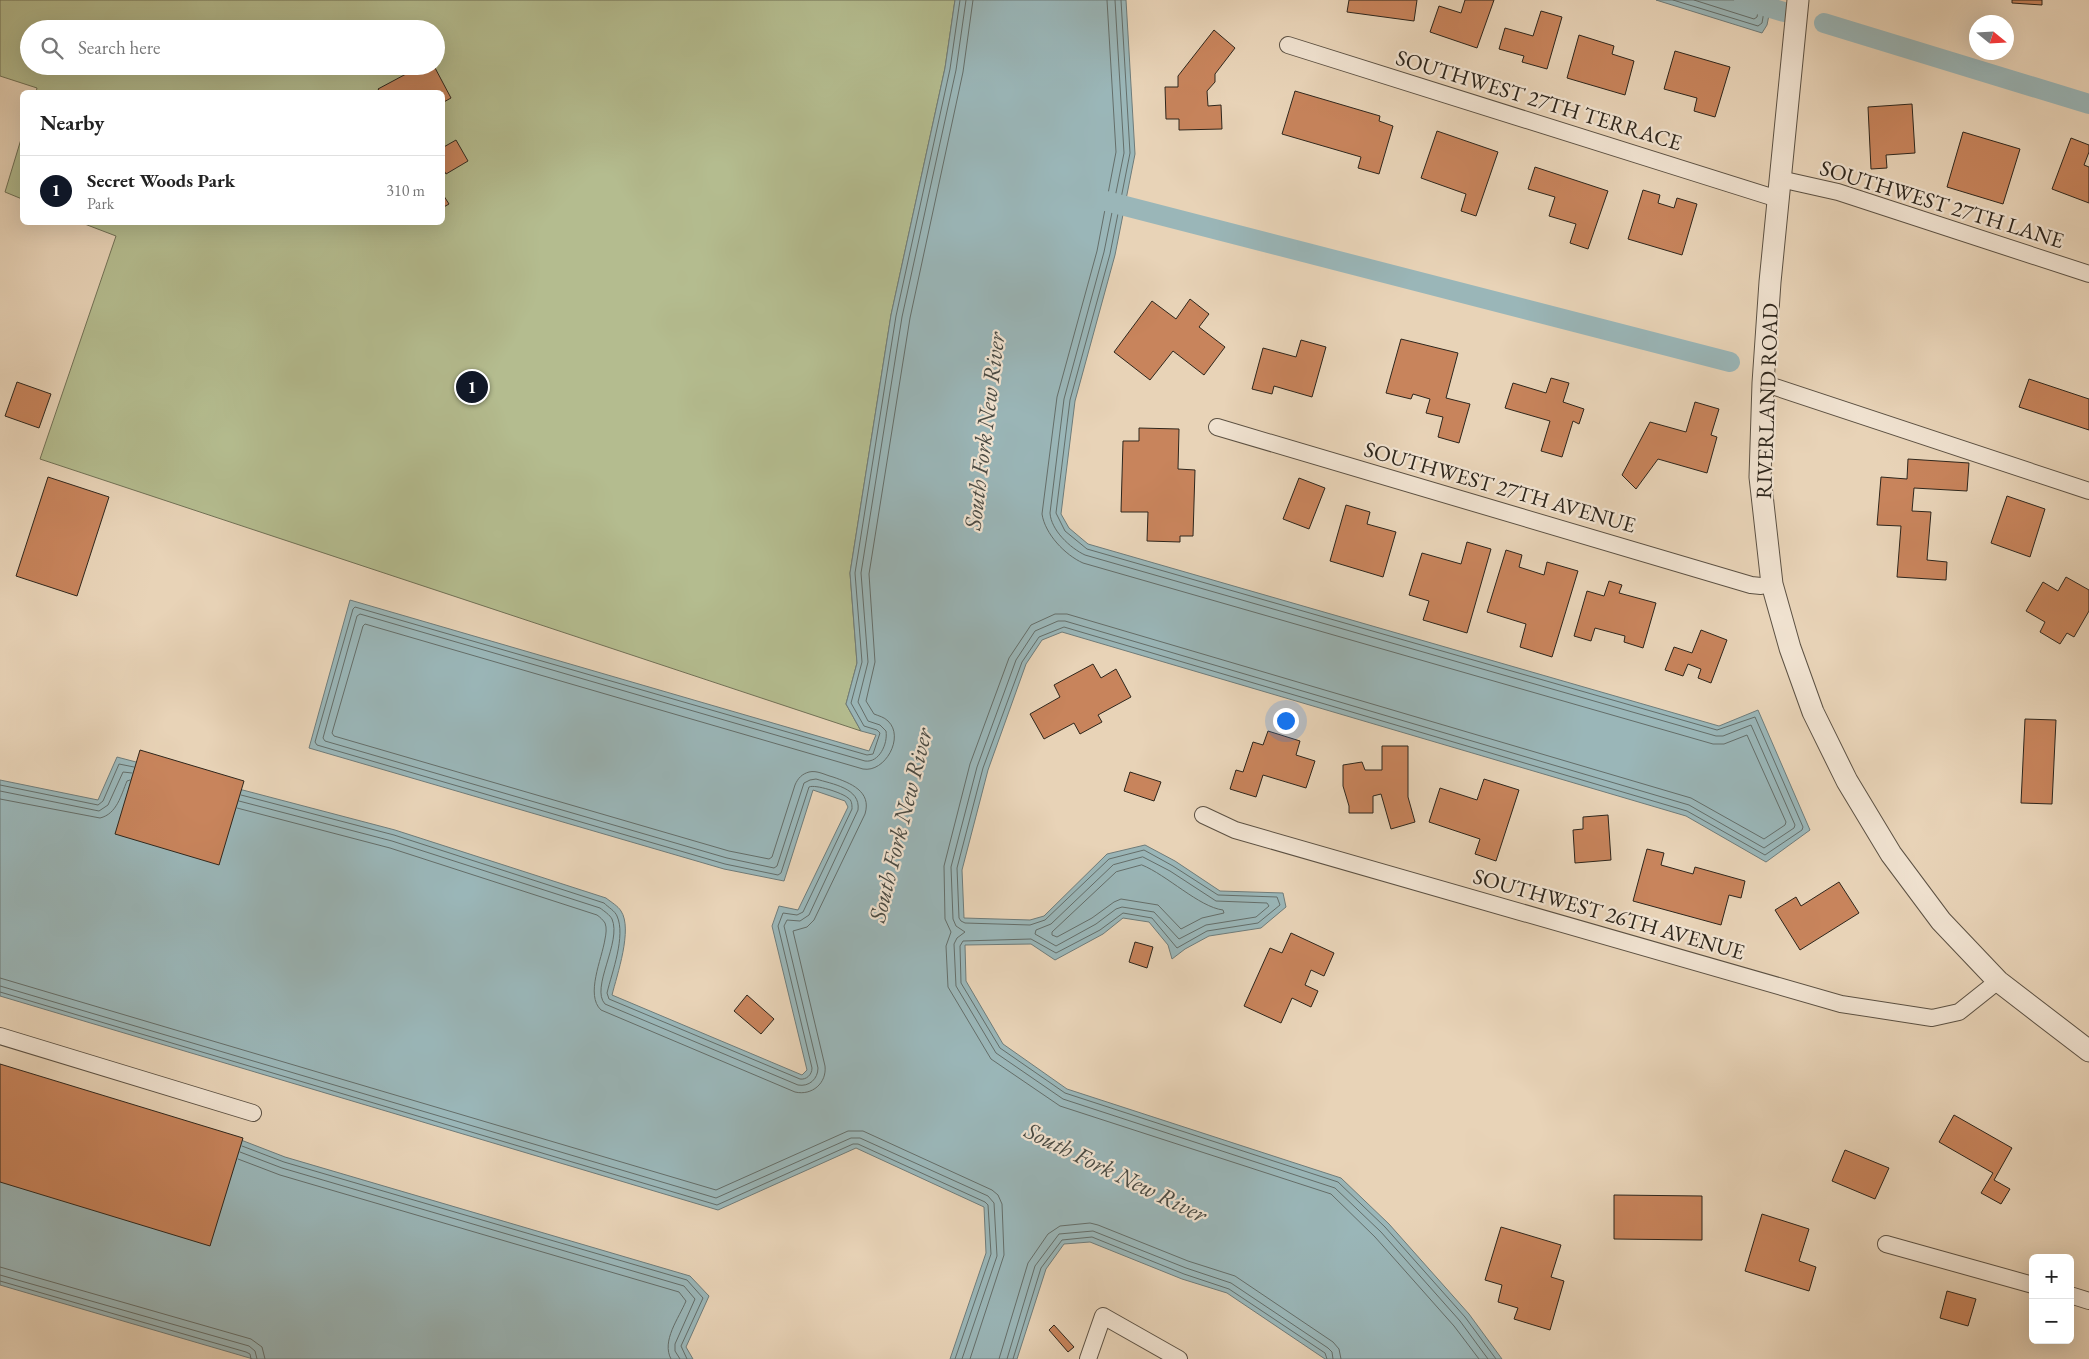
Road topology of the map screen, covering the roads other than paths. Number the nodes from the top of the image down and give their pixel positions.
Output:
1 (1798, 0) edge
2 (1288, 45) dead end
3 (1779, 189) junction
4 (2089, 274) edge
5 (1763, 383) junction
6 (1217, 426) dead end
7 (2089, 491) edge
8 (1772, 584) junction
9 (1203, 815) dead end
10 (1998, 981) junction
11 (0, 1036) edge
12 (2089, 1051) edge
13 (253, 1113) dead end
14 (1886, 1244) dead end
15 (2029, 1284) edge
16 (2074, 1296) edge
17 (2089, 1301) edge
18 (1088, 1359) edge
19 (1178, 1359) edge

1 - 3 street, RIVERLAND ROAD
2 - 3 street, SOUTHWEST 27TH TERRACE
3 - 4 street, SOUTHWEST 27TH LANE
3 - 5 street, RIVERLAND ROAD
5 - 7 street
5 - 8 street, RIVERLAND ROAD
6 - 8 street, SOUTHWEST 27TH AVENUE
8 - 10 street, RIVERLAND ROAD
9 - 10 street, SOUTHWEST 26TH AVENUE
10 - 12 street, RIVERLAND ROAD
11 - 13 street
14 - 15 street
16 - 17 street
18 - 19 street

